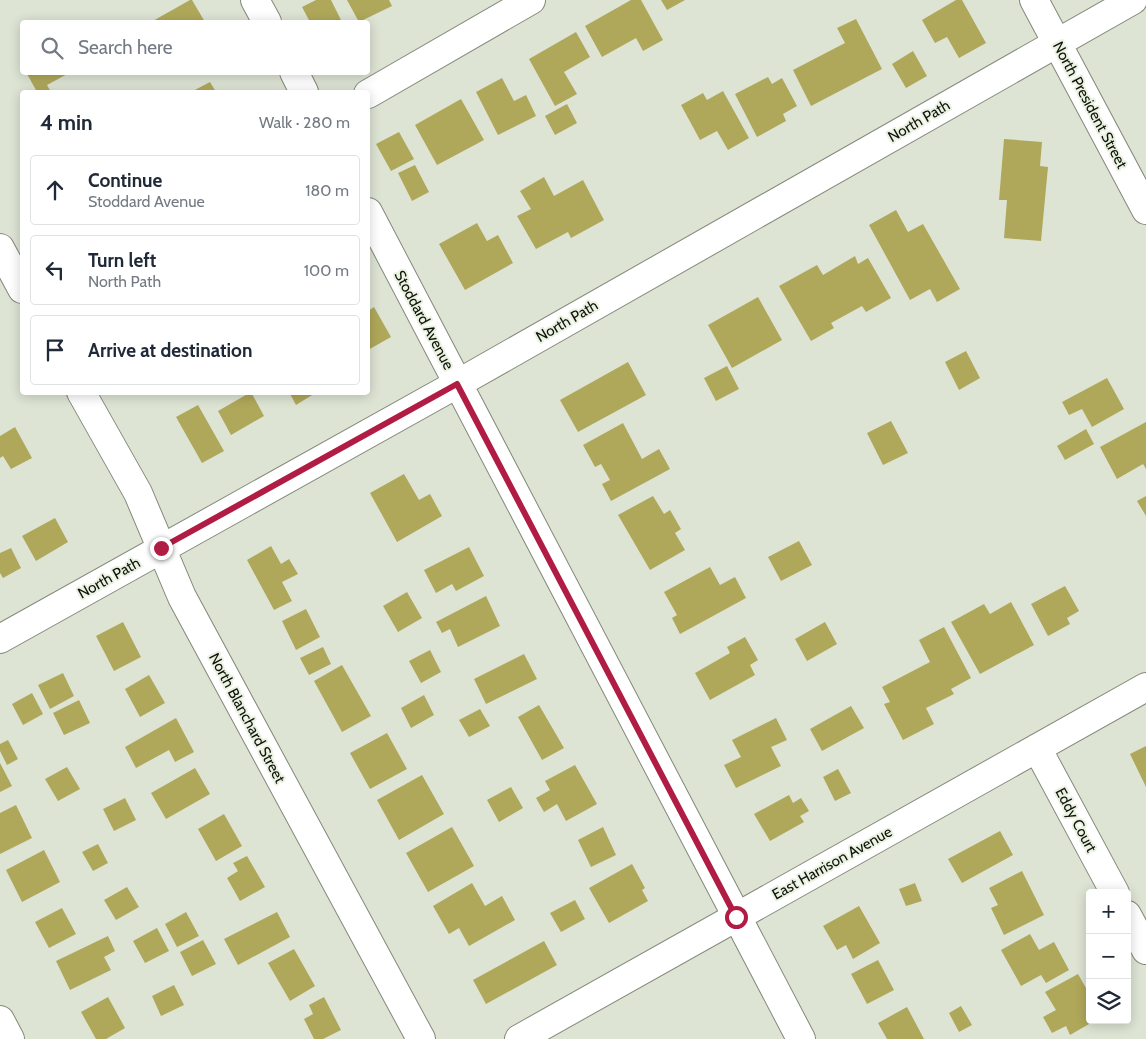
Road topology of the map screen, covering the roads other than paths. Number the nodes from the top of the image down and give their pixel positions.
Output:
1 (255, 0) edge
2 (531, 0) edge
3 (1034, 0) edge
4 (1133, 0) edge
5 (266, 20) edge
6 (1057, 43) junction
7 (296, 75) edge
8 (303, 90) edge
9 (370, 93) edge
10 (1146, 210) edge
11 (370, 216) edge
12 (0, 248) edge
13 (20, 285) edge
14 (457, 384) junction
15 (83, 395) edge
16 (161, 548) junction
17 (0, 639) edge
18 (1146, 687) edge
19 (1037, 748) junction
20 (1113, 889) edge
21 (736, 917) junction
22 (1131, 922) edge
23 (1146, 950) edge
24 (0, 1020) edge
25 (10, 1039) edge
26 (421, 1039) edge
27 (519, 1039) edge
28 (802, 1039) edge

1 - 5 street
2 - 9 street
3 - 6 street, North President Street
4 - 6 street, North Path
6 - 10 street, North President Street
6 - 14 street, North Path
7 - 8 street
11 - 14 street, Stoddard Avenue
12 - 13 street
14 - 16 street, North Path
14 - 21 street, Stoddard Avenue
15 - 16 street, North Blanchard Street
16 - 17 street, North Path
16 - 26 street, North Blanchard Street
18 - 19 street, East Harrison Avenue
19 - 20 street, Eddy Court
19 - 21 street, East Harrison Avenue
21 - 27 street, East Harrison Avenue
21 - 28 street, Stoddard Avenue
22 - 23 street
24 - 25 street

